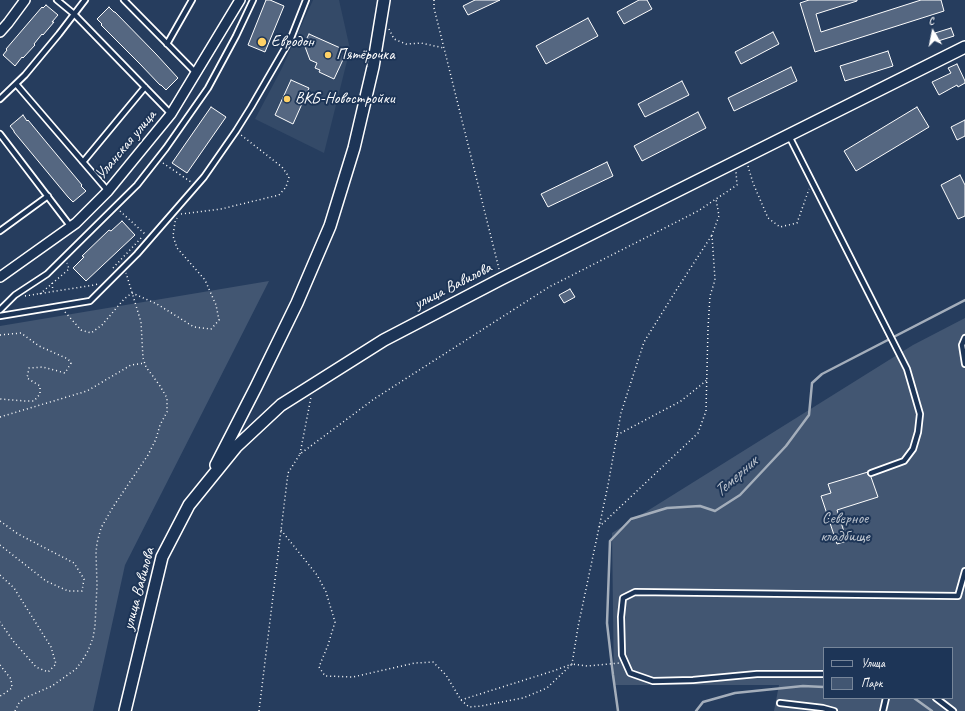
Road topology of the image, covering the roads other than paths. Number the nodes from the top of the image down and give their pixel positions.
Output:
1 (25, 0) edge
2 (58, 0) edge
3 (85, 0) edge
4 (124, 0) edge
5 (192, 0) edge
6 (240, 0) edge
7 (253, 0) edge
8 (306, 0) edge
9 (384, 0) edge
10 (74, 14) junction
11 (0, 32) edge
12 (167, 44) junction
13 (965, 46) edge
14 (196, 73) junction
15 (16, 84) junction
16 (145, 87) junction
17 (0, 98) edge
18 (171, 114) junction
19 (0, 134) edge
20 (789, 135) junction
21 (83, 162) junction
22 (108, 191) junction
23 (48, 196) junction
24 (71, 227) junction
25 (0, 232) edge
26 (0, 277) edge
27 (0, 310) edge
28 (0, 316) edge
29 (965, 338) edge
30 (965, 364) edge
31 (871, 473) dead end
32 (205, 485) junction
33 (965, 571) edge
34 (964, 578) edge
35 (823, 674) edge
36 (886, 699) edge
37 (937, 699) edge
38 (780, 703) dead end
39 (125, 711) edge
40 (834, 711) edge
41 (883, 711) edge
42 (953, 711) edge

1 - 11 street
2 - 10 lane
3 - 10 lane
4 - 12 lane
5 - 12 lane
6 - 14 street, Уланская улица
7 - 27 lane
8 - 28 lane
9 - 32 street, улица Вавилова
10 - 15 lane
10 - 16 lane
12 - 14 lane
13 - 20 street, улица Вавилова
14 - 18 street, Уланская улица
15 - 17 lane
15 - 21 lane
16 - 18 lane
16 - 21 lane
18 - 22 street, Уланская улица
19 - 23 lane
20 - 31 lane
20 - 32 street, улица Вавилова
21 - 22 lane
22 - 24 street, Уланская улица
23 - 24 lane
23 - 25 lane
24 - 26 street, Уланская улица
29 - 30 lane
32 - 39 street, улица Вавилова
33 - 34 lane
34 - 35 lane
36 - 41 lane
37 - 42 lane
38 - 40 lane

